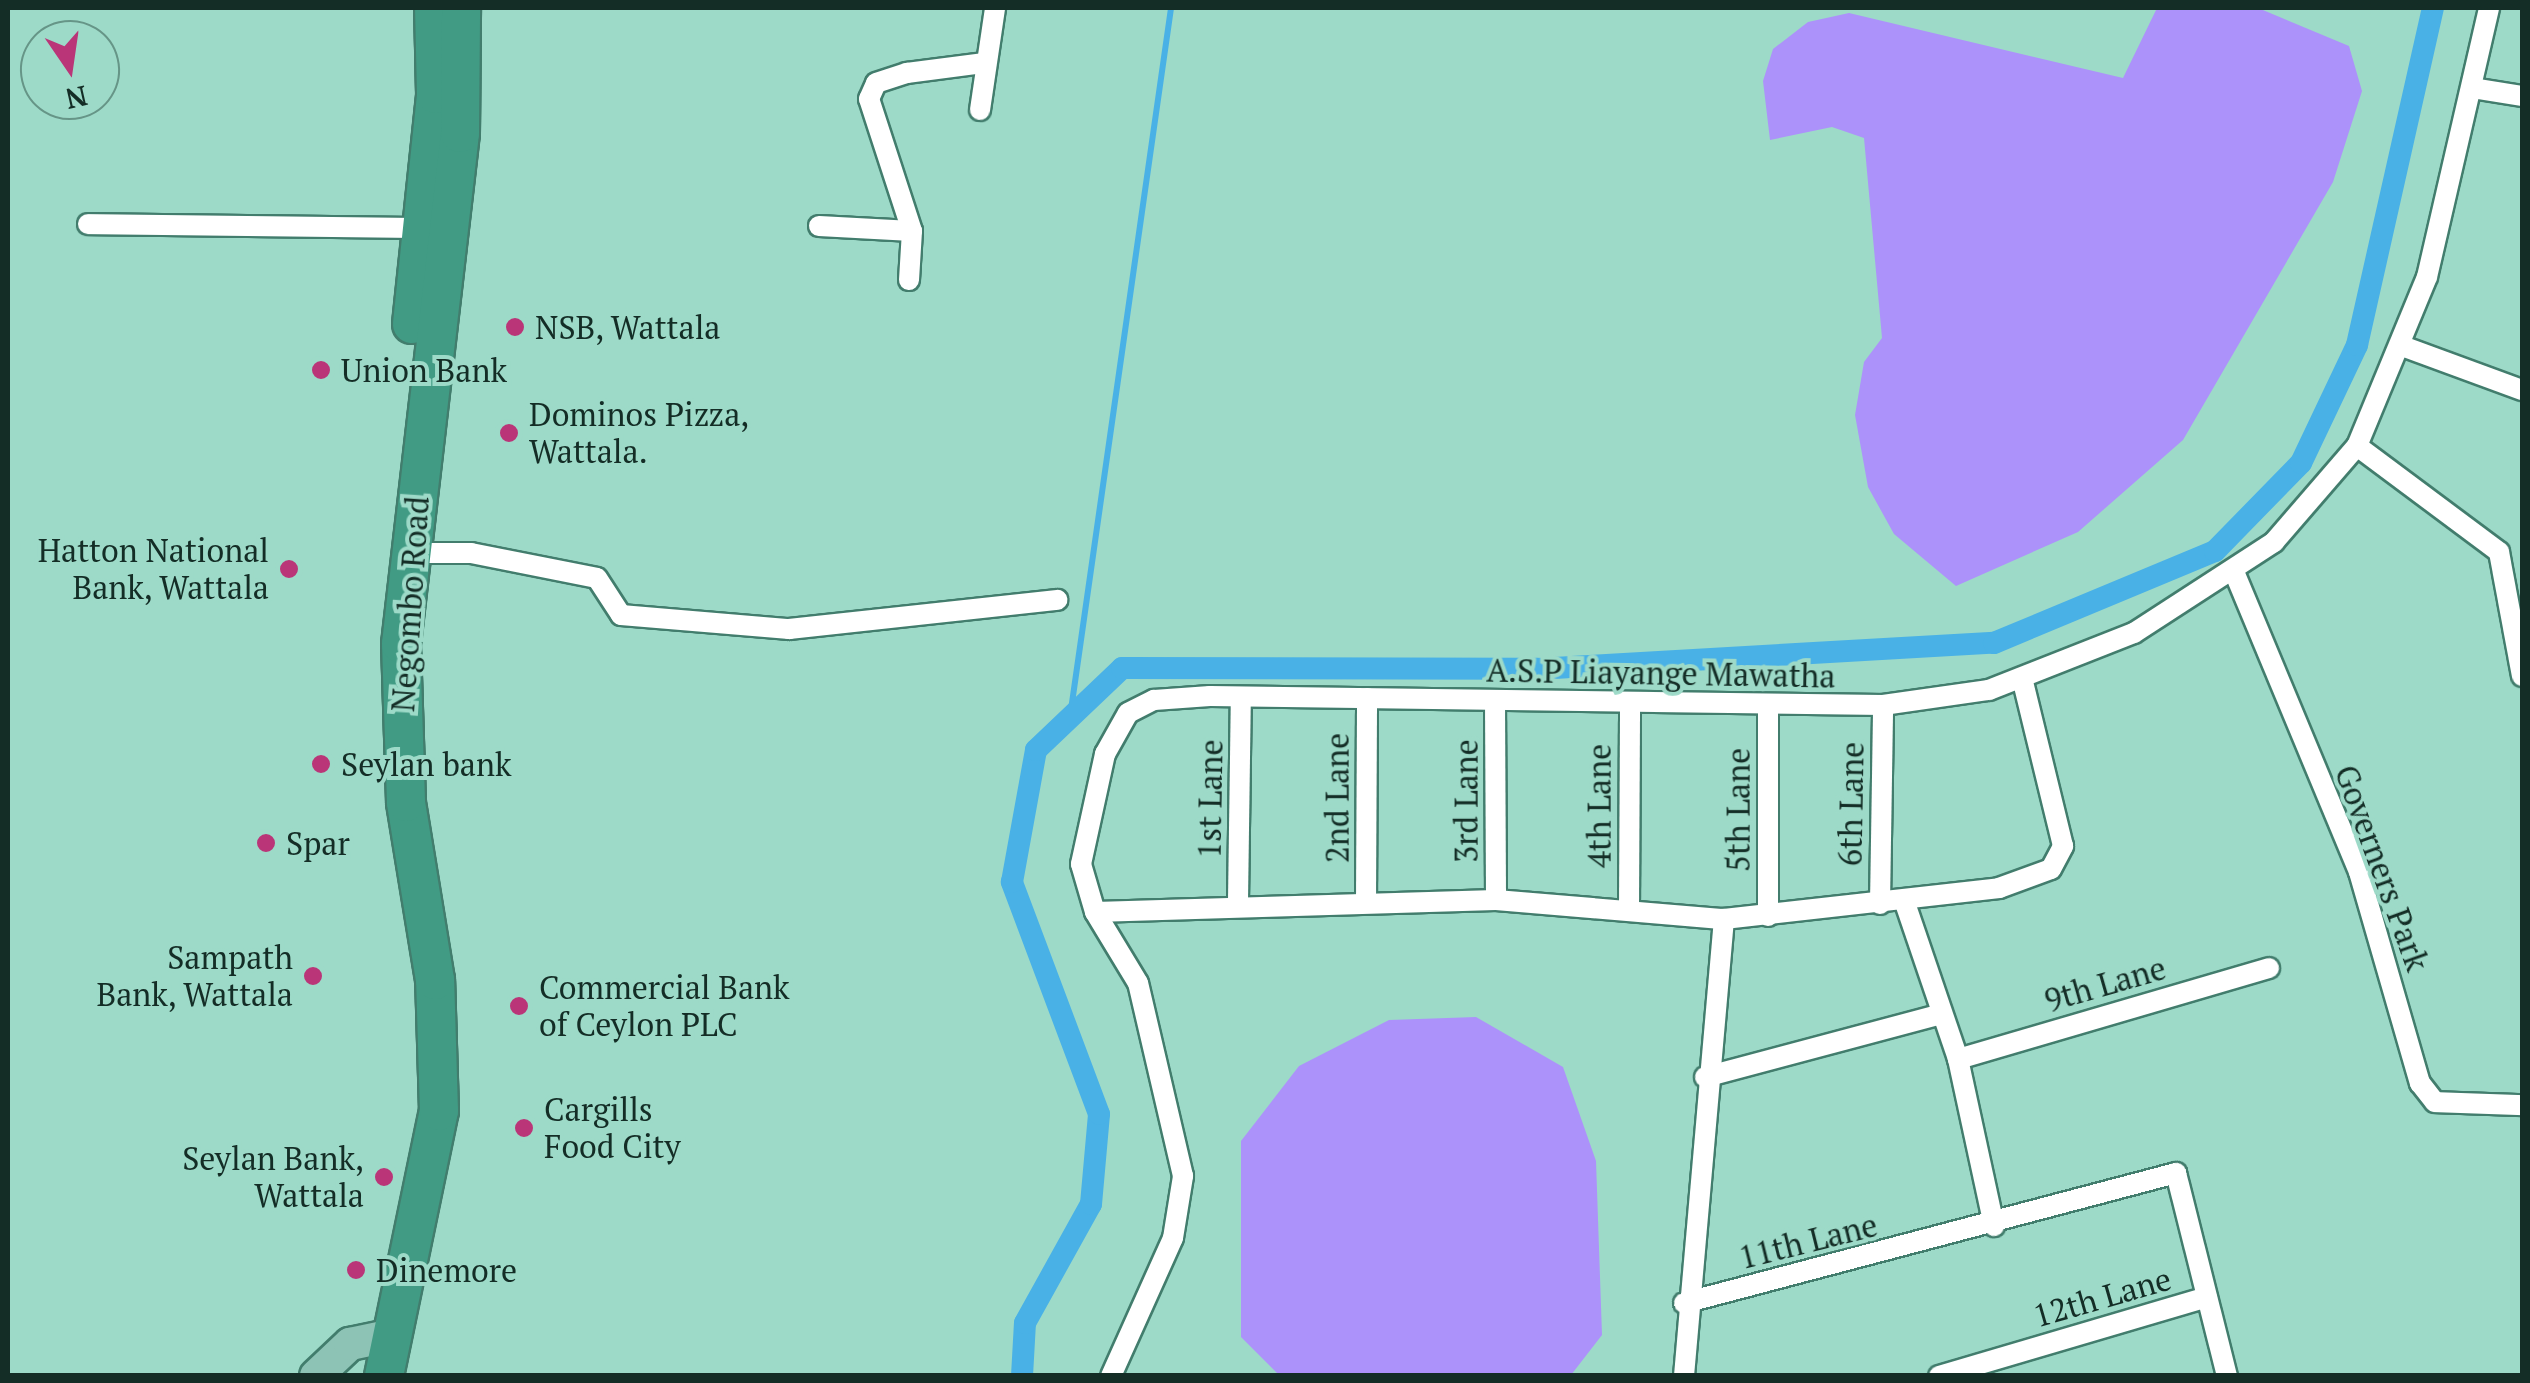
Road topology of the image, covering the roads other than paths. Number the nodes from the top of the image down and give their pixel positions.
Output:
1 (434, 8) edge
2 (462, 8) edge
3 (995, 8) edge
4 (2489, 8) edge
5 (984, 63) junction
6 (2472, 88) junction
7 (2522, 96) edge
8 (980, 110) dead end
9 (88, 224) dead end
10 (820, 226) dead end
11 (436, 228) junction
12 (912, 231) junction
13 (909, 280) dead end
14 (2406, 347) junction
15 (2522, 390) edge
16 (2357, 446) junction
17 (409, 553) junction
18 (2236, 574) junction
19 (1057, 600) dead end
20 (2522, 676) edge
21 (2022, 678) junction
22 (1241, 698) junction
23 (1367, 698) junction
24 (1495, 702) junction
25 (1630, 705) junction
26 (1768, 705) junction
27 (1883, 705) junction
28 (1366, 899) junction
29 (1496, 900) junction
30 (1238, 901) junction
31 (1905, 903) junction
32 (1880, 904) junction
33 (1629, 908) junction
34 (1095, 912) junction
35 (1768, 916) junction
36 (1724, 920) junction
37 (2269, 968) dead end
38 (1940, 1014) junction
39 (1958, 1058) junction
40 (1705, 1077) junction
41 (2522, 1105) edge
42 (1994, 1226) junction
43 (2207, 1298) junction
44 (1684, 1303) junction
45 (383, 1335) junction
46 (316, 1376) edge
47 (362, 1376) edge
48 (384, 1376) edge
49 (1111, 1376) edge
50 (1684, 1376) edge
51 (1939, 1376) edge
52 (2227, 1376) edge

1 - 11 highway, Negombo Road
2 - 11 highway, Negombo Road
3 - 5 street
4 - 6 street, A.S.P Liayange Mawatha
5 - 8 street
5 - 12 street
6 - 7 street
6 - 14 street, A.S.P Liayange Mawatha
9 - 11 street
10 - 12 street
11 - 17 highway, Negombo Road
11 - 45 highway, Negombo Road
12 - 13 street
14 - 15 street
14 - 16 street, A.S.P Liayange Mawatha
16 - 18 street, A.S.P Liayange Mawatha
16 - 20 street
17 - 19 street
17 - 45 highway, Negombo Road
18 - 21 street, A.S.P Liayange Mawatha
18 - 41 street, Governers Park
21 - 27 street, A.S.P Liayange Mawatha
21 - 31 street
22 - 23 street, A.S.P Liayange Mawatha
22 - 30 street, 1st Lane
22 - 34 street, A.S.P Liayange Mawatha
23 - 24 street, A.S.P Liayange Mawatha
23 - 28 street, 2nd Lane
24 - 25 street, A.S.P Liayange Mawatha
24 - 29 street, 3rd Lane
25 - 26 street, A.S.P Liayange Mawatha
25 - 33 street, 4th Lane
26 - 27 street, A.S.P Liayange Mawatha
26 - 35 street, 5th Lane
27 - 32 street, 6th Lane
28 - 29 street
28 - 30 street
29 - 33 street
30 - 34 street
31 - 32 street
31 - 38 street
32 - 35 street
33 - 36 street
34 - 49 street, A.S.P Liayange Mawatha
35 - 36 street
36 - 40 street, 11th Lane
37 - 39 street, 9th Lane
38 - 39 street
38 - 40 street
39 - 42 street
40 - 44 street, 11th Lane
42 - 43 street, 12th Lane
42 - 44 street, 11th Lane
43 - 51 street, 12th Lane
43 - 52 street
44 - 50 street
45 - 46 main road
45 - 47 highway, Negombo Road
45 - 48 highway, Negombo Road

